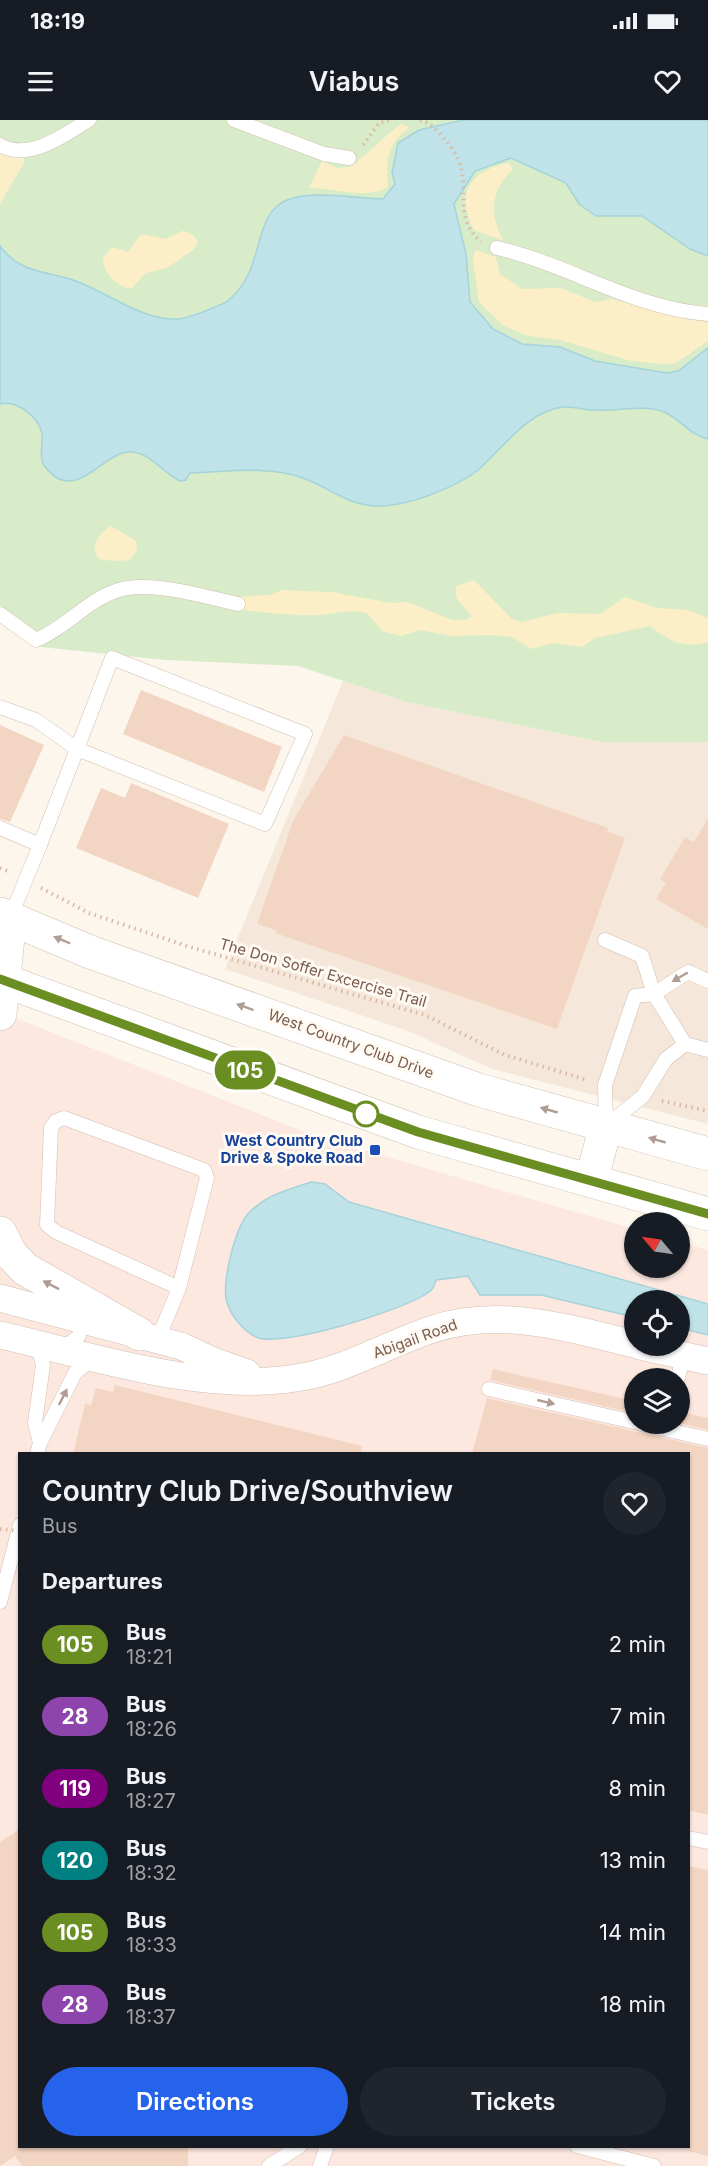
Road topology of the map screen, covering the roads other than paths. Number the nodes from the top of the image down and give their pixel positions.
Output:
1 (89, 120) edge
2 (234, 120) edge
3 (0, 145) edge
4 (349, 158) road end
5 (497, 248) road end
6 (708, 314) edge
7 (238, 604) dead end
8 (0, 614) edge
9 (0, 707) edge
10 (77, 749) junction
11 (0, 828) edge
12 (40, 845) junction
13 (3, 922) edge
14 (604, 940) dead end
15 (2, 980) edge
16 (708, 981) edge
17 (654, 994) junction
18 (0, 1014) edge
19 (685, 1044) junction
20 (708, 1050) edge
21 (606, 1126) junction
22 (708, 1154) edge
23 (591, 1181) junction
24 (708, 1214) edge
25 (0, 1233) edge
26 (179, 1288) junction
27 (0, 1299) edge
28 (0, 1316) edge
29 (0, 1335) edge
30 (148, 1336) junction
31 (624, 1342) edge
32 (68, 1346) junction
33 (666, 1356) edge
34 (213, 1361) junction
35 (690, 1365) edge
36 (42, 1376) junction
37 (268, 1380) junction
38 (489, 1389) dead end
39 (624, 1420) edge
40 (686, 1434) edge
41 (708, 1439) edge
42 (39, 1448) edge
43 (18, 1533) edge
44 (0, 1602) edge
45 (690, 1838) edge
46 (708, 1842) edge
47 (297, 2148) edge
48 (326, 2148) edge
49 (585, 2148) edge
50 (270, 2166) edge
51 (320, 2166) edge
52 (654, 2166) edge

1 - 3 lane
2 - 4 lane
5 - 6 lane
7 - 8 lane
9 - 10 lane
10 - 10 lane
10 - 12 lane
11 - 12 lane
12 - 13 lane
13 - 15 street
21 -> 13 street, West Country Club Drive
14 - 17 lane
15 - 18 street
15 - 23 street
16 -> 17 lane
17 - 19 lane
17 - 21 lane
19 - 20 lane
19 - 21 lane
22 -> 21 street, West Country Club Drive
21 - 23 street
23 - 24 street
30 -> 25 street
26 - 26 lane
26 - 30 lane
27 - 30 street, Abigail Road
28 - 32 street, Abigail Road
29 - 32 street, Abigail Road
30 - 34 street, Abigail Road
31 - 37 street, Abigail Road
32 - 34 street, Abigail Road
32 - 36 lane
32 - 36 lane
32 - 37 street, Abigail Road
42 -> 32 lane
33 - 35 street
34 - 37 street, Abigail Road
36 - 42 lane
38 -> 39 lane
40 - 41 lane
43 - 44 lane
45 - 46 lane
47 - 50 lane
48 - 51 lane
49 - 52 lane

